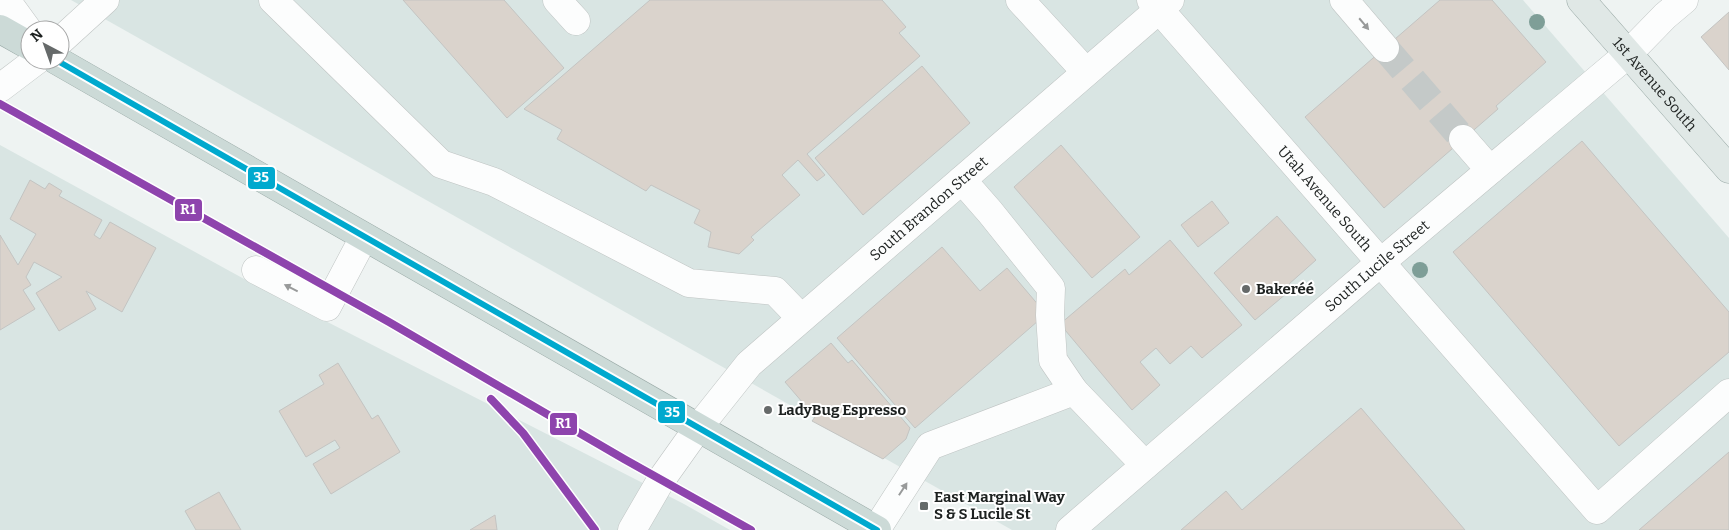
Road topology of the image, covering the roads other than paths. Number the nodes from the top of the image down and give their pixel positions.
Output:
1 (6, 0) edge
2 (105, 0) edge
3 (273, 0) edge
4 (557, 0) edge
5 (1020, 0) edge
6 (1344, 0) edge
7 (1581, 0) edge
8 (1684, 0) edge
9 (1160, 3) edge
10 (21, 20) edge
11 (576, 21) dead end
12 (0, 29) edge
13 (70, 32) edge
14 (20, 40) edge
15 (1385, 48) tunnel mouth
16 (1628, 54) junction
17 (70, 68) edge
18 (24, 70) edge
19 (1086, 72) junction
20 (0, 88) edge
21 (1463, 139) tunnel mouth
22 (1729, 169) edge
23 (1490, 170) junction
24 (962, 180) junction
25 (364, 237) junction
26 (1380, 262) junction
27 (256, 270) dead end
28 (801, 318) junction
29 (1074, 391) junction
30 (1729, 393) edge
31 (698, 428) junction
32 (1145, 465) junction
33 (632, 530) edge
34 (876, 530) edge
35 (1070, 530) edge

1 - 10 street
2 - 13 street
3 - 28 street
4 - 11 street
5 - 19 street
6 -> 15 street
7 - 16 main road, 1st Avenue South
8 - 16 street, South Lucile Street
9 - 19 street, South Brandon Street
9 - 26 street, Utah Avenue South
12 - 14 highway
16 - 22 main road, 1st Avenue South
16 - 23 street, South Lucile Street
17 - 25 highway
18 - 20 street
19 - 24 street, South Brandon Street
21 - 23 street
23 - 26 street, South Lucile Street
24 - 28 street, South Brandon Street
24 - 29 street
25 -> 27 street
25 - 31 highway
26 - 30 street, Utah Avenue South
26 - 32 street, South Lucile Street
28 - 31 street, South Brandon Street
29 - 32 street
34 -> 29 street
31 - 33 street, South Brandon Street
31 - 34 highway
32 - 35 street, South Lucile Street

